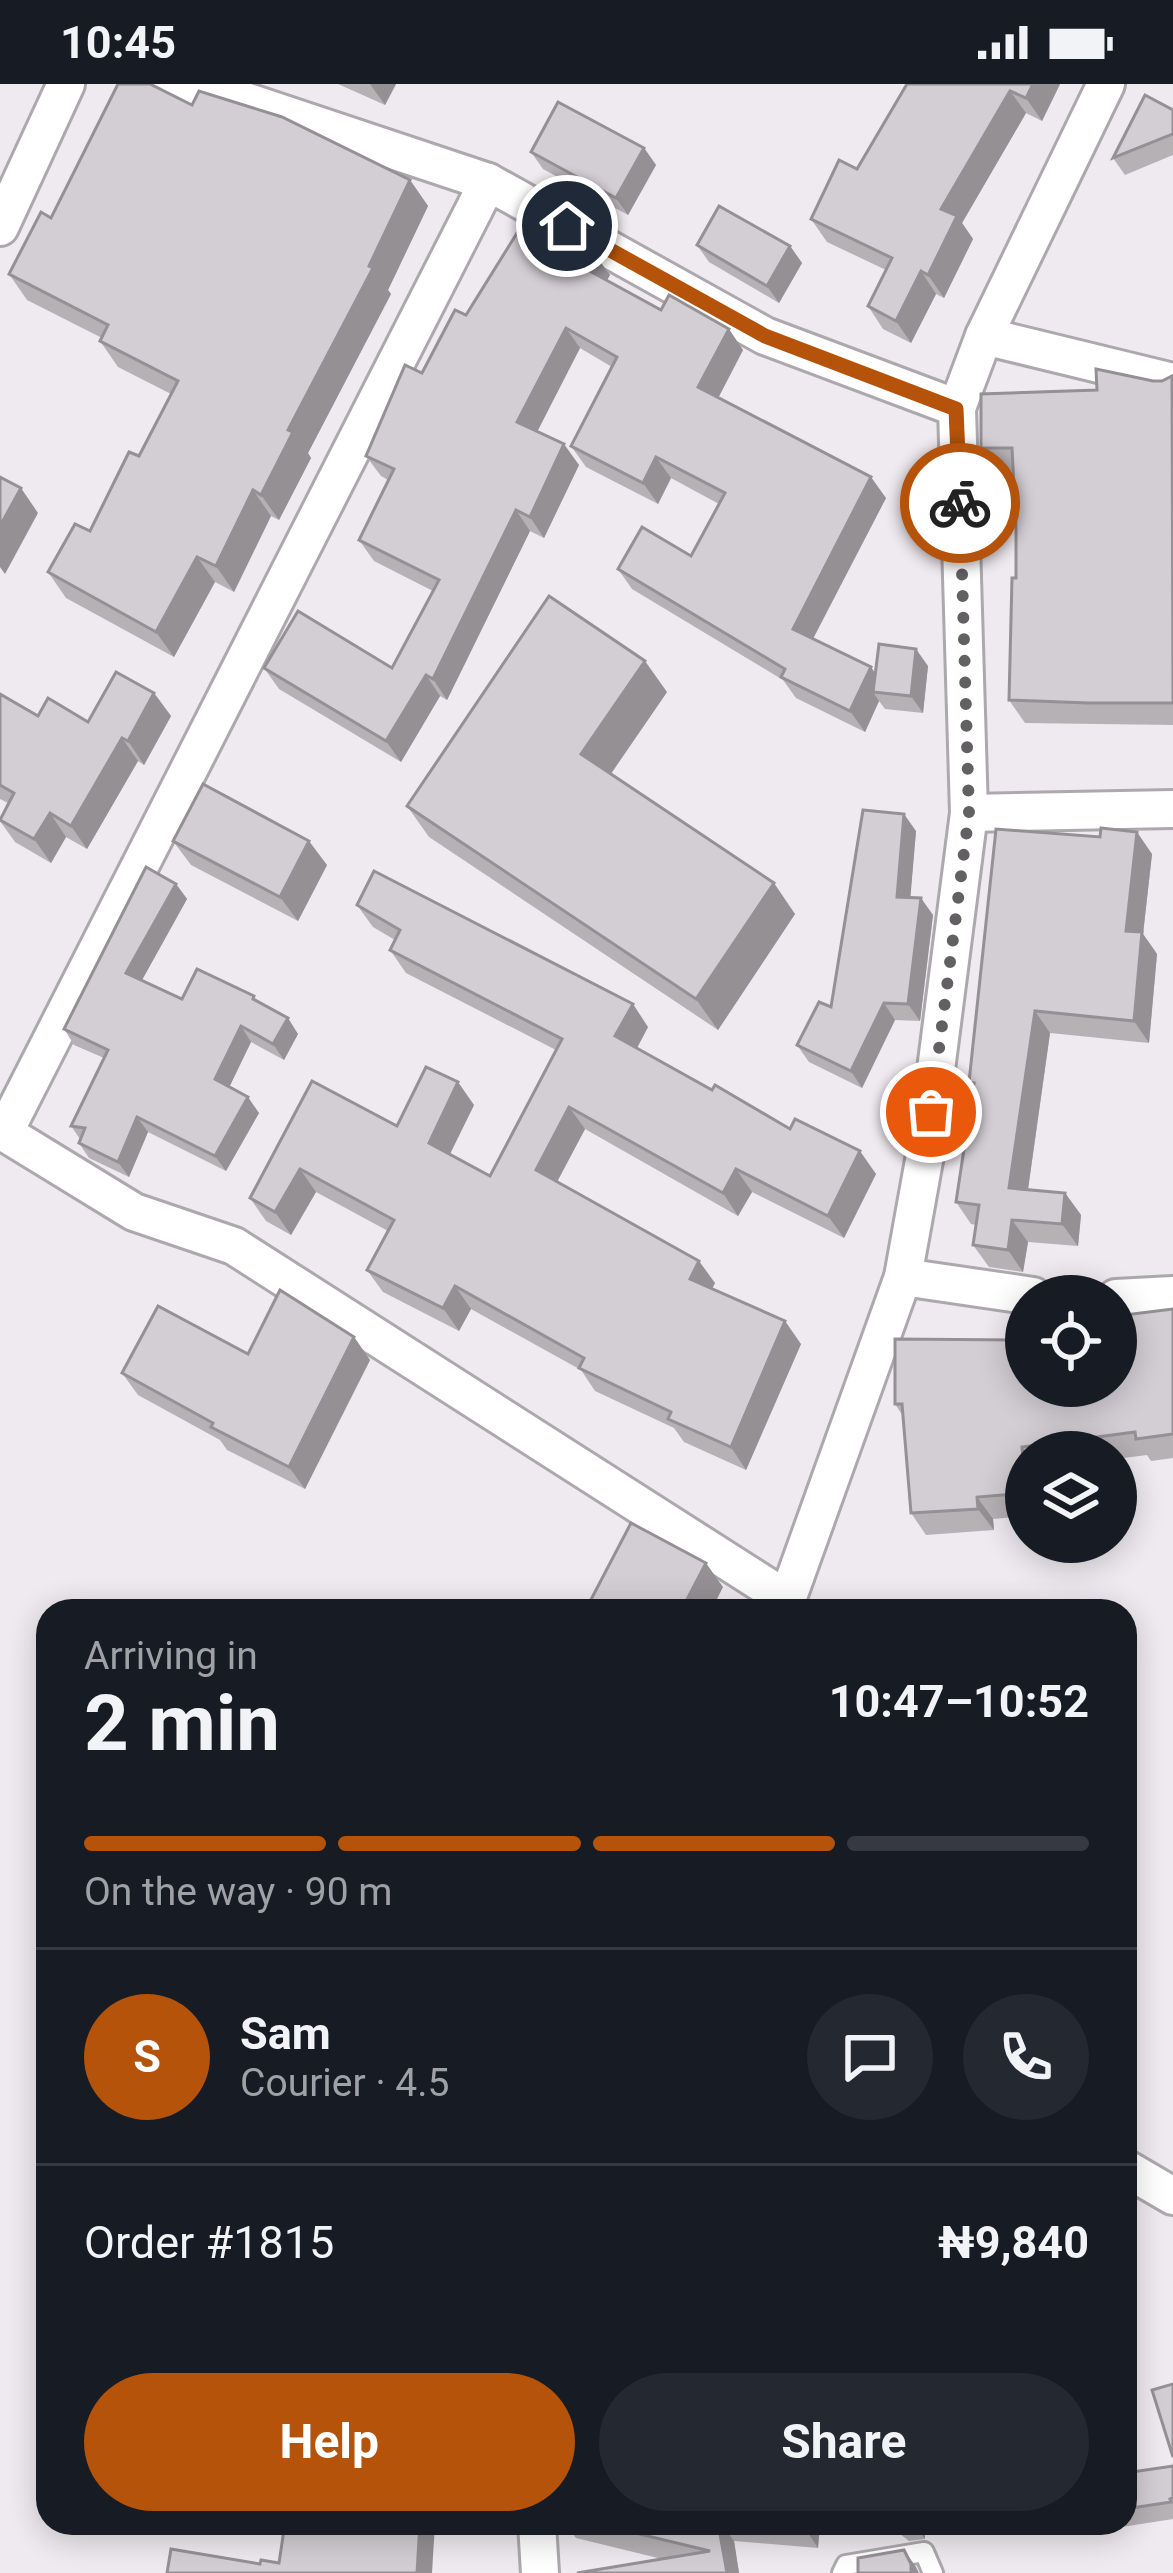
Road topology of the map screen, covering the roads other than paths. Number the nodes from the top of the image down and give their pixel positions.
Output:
1 (66, 84) edge
2 (168, 84) edge
3 (1106, 84) edge
4 (488, 182) junction
5 (0, 227) edge
6 (984, 336) junction
7 (1173, 382) edge
8 (956, 409) junction
9 (1173, 808) edge
10 (969, 813) junction
11 (2, 1131) edge
12 (903, 1277) junction
13 (1005, 1292) edge
14 (1173, 1295) edge
15 (1137, 1297) edge
16 (774, 1599) edge
17 (788, 1599) edge
18 (1137, 2175) edge
19 (1173, 2196) edge
20 (538, 2535) edge
21 (540, 2573) edge
22 (842, 2573) edge
23 (933, 2573) edge

1 - 5 street
2 - 4 street
3 - 6 street
4 - 8 street
4 - 11 street
6 - 7 street
6 - 8 street
8 - 10 street
9 - 10 street
10 - 12 street
11 - 16 street
12 - 13 street
12 - 17 street
14 - 15 street
18 - 19 street
20 - 21 street
22 - 23 lane

